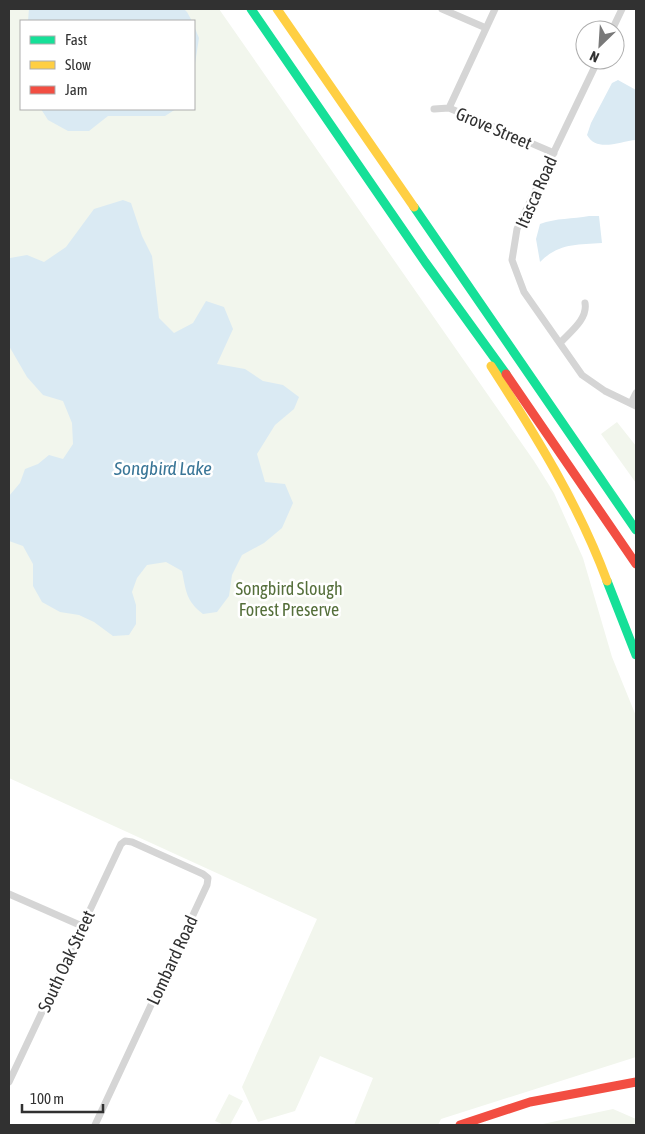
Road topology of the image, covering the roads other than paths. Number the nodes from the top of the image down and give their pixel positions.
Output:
1 (251, 9) edge
2 (278, 9) edge
3 (442, 9) edge
4 (495, 9) edge
5 (486, 28) junction
6 (593, 70) edge
7 (449, 108) junction
8 (434, 109) dead end
9 (554, 153) junction
10 (425, 262) junction
11 (585, 303) dead end
12 (505, 337) junction
13 (560, 343) junction
14 (636, 393) edge
15 (634, 405) edge
16 (636, 516) edge
17 (636, 530) edge
18 (636, 564) edge
19 (636, 655) edge
20 (124, 841) joint
21 (9, 894) edge
22 (82, 926) junction
23 (9, 1082) edge
24 (636, 1082) edge
25 (95, 1125) edge
26 (460, 1125) edge

1 - 10 main road
2 - 12 main road
3 - 5 street
4 - 5 street
5 - 7 street
6 - 9 street, Itasca Road
7 - 8 street, Grove Street
7 - 9 street, Grove Street
9 - 13 street, Itasca Road
10 - 18 main road
10 - 19 main road
11 - 13 street
12 - 16 main road
12 - 17 main road
13 - 15 street, Itasca Road
14 - 15 street
20 - 22 street, South Oak Street
20 - 25 street, Lombard Road
21 - 22 street
22 - 23 street, South Oak Street
24 - 26 main road

